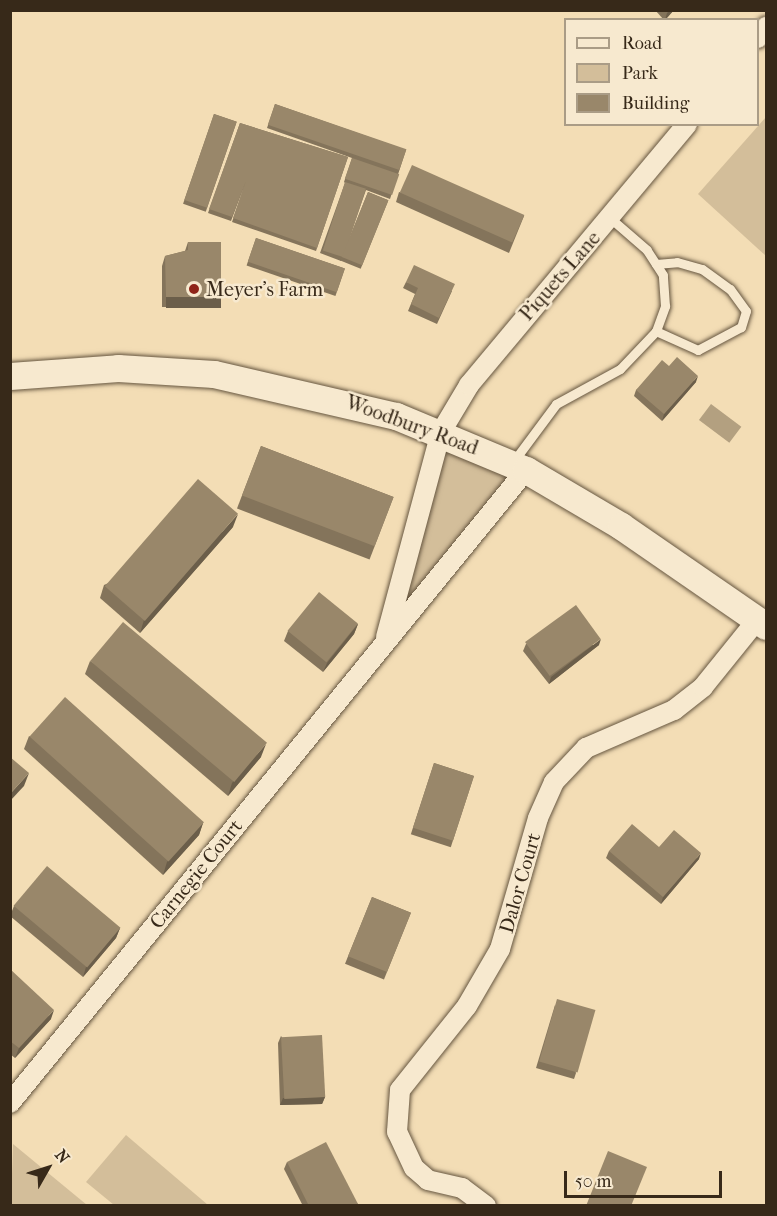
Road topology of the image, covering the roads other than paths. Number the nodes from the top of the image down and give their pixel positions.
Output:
1 (685, 126) edge
2 (610, 218) junction
3 (656, 264) junction
4 (656, 331) junction
5 (10, 376) edge
6 (441, 432) junction
7 (519, 466) junction
8 (762, 623) edge
9 (383, 647) junction
10 (10, 1103) edge
11 (486, 1206) edge

1 - 2 street, Piquets Lane
2 - 3 lane
2 - 6 street, Piquets Lane
3 - 4 lane
3 - 4 lane
4 - 7 lane
5 - 6 main road, Woodbury Road
6 - 7 main road, Woodbury Road
6 - 9 street, Carnegie Court
7 - 8 main road, Woodbury Road
7 - 9 street, Carnegie Court
8 - 11 street, Dalor Court
9 - 10 street, Carnegie Court

